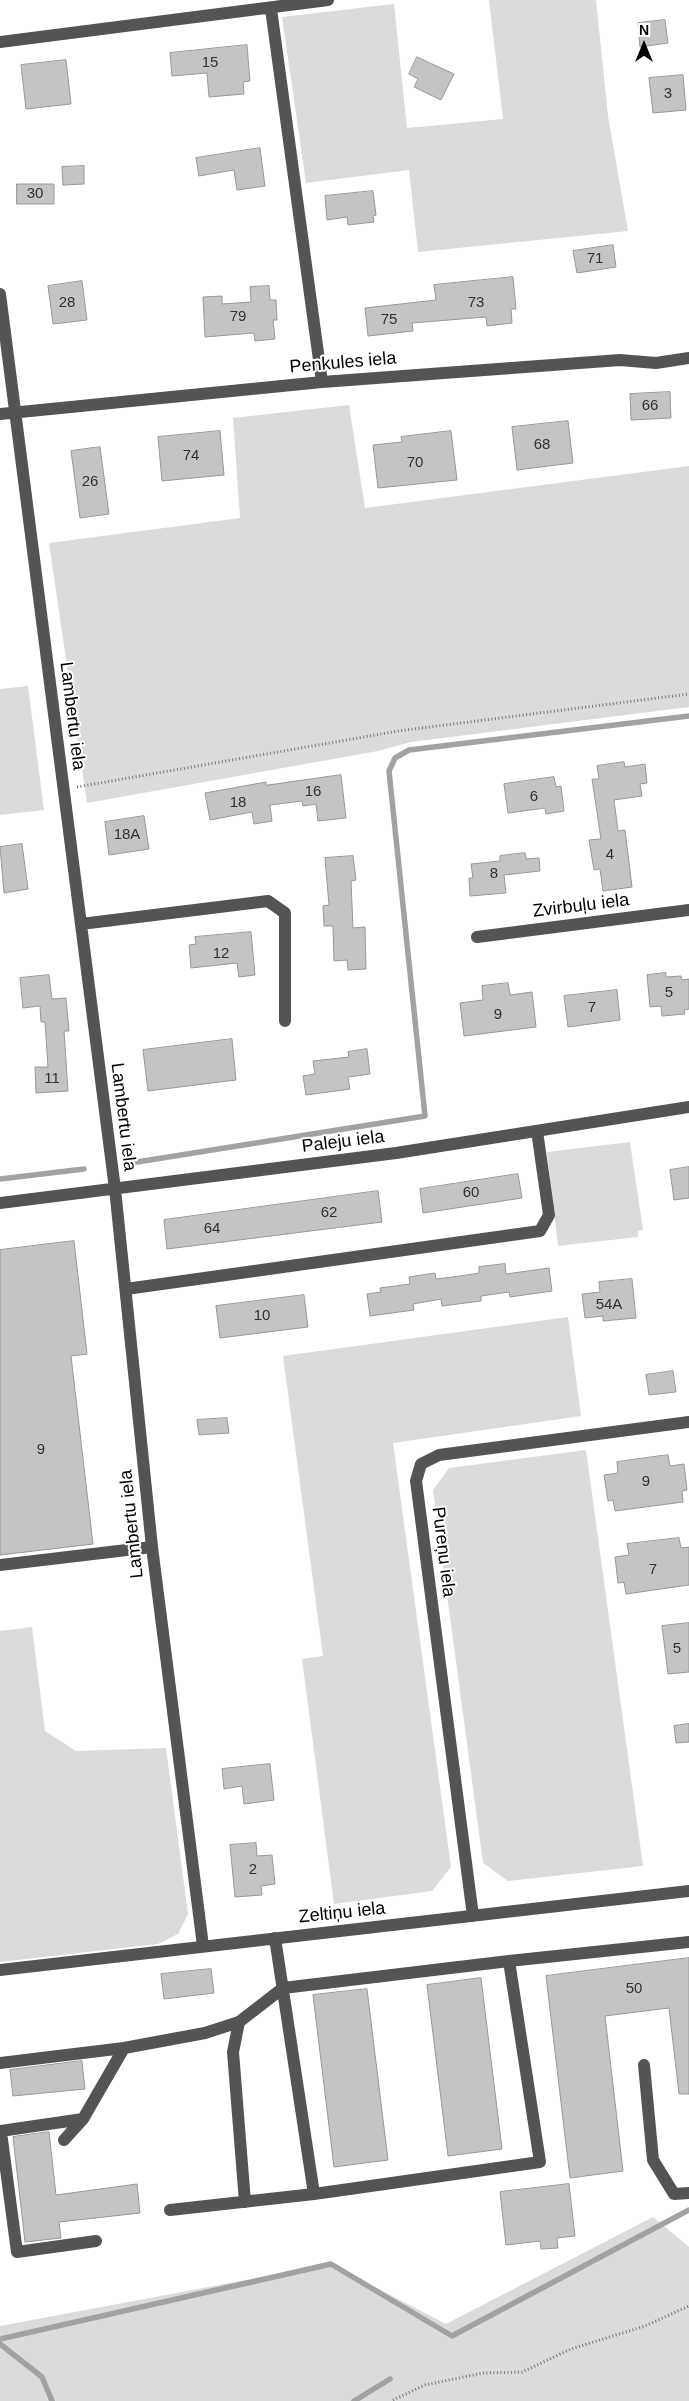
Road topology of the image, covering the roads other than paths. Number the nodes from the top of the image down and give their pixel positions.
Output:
1 (328, 0) edge
2 (271, 9) junction
3 (0, 42) edge
4 (0, 294) edge
5 (689, 358) edge
6 (322, 382) junction
7 (16, 412) junction
8 (0, 414) edge
9 (689, 910) edge
10 (81, 924) junction
11 (477, 937) dead end
12 (285, 1021) dead end
13 (689, 1107) edge
14 (537, 1131) junction
15 (115, 1190) junction
16 (0, 1203) edge
17 (126, 1289) junction
18 (689, 1422) edge
19 (152, 1547) junction
20 (0, 1565) edge
21 (689, 1891) edge
22 (473, 1916) junction
23 (275, 1938) junction
24 (689, 1942) edge
25 (204, 1946) junction
26 (509, 1961) junction
27 (0, 1970) edge
28 (282, 1988) junction
29 (239, 2022) junction
30 (124, 2048) junction
31 (0, 2063) edge
32 (644, 2065) dead end
33 (83, 2119) junction
34 (0, 2132) edge
35 (64, 2140) dead end
36 (689, 2193) edge
37 (314, 2194) junction
38 (245, 2202) junction
39 (170, 2210) dead end
40 (96, 2241) dead end

1 - 2 street
2 - 3 street
2 - 6 street
4 - 7 street, Lambertu iela
5 - 6 street, Penkules iela
6 - 7 street, Penkules iela
7 - 8 street, Penkules iela
7 - 10 street, Lambertu iela
9 - 11 street, Zvirbuļu iela
10 - 12 street
10 - 15 street, Lambertu iela
13 - 14 street, Paleju iela
14 - 15 street, Paleju iela
14 - 17 street
15 - 16 street, Paleju iela
15 - 17 street, Lambertu iela
17 - 19 street, Lambertu iela
18 - 22 street, Pureņu iela
19 - 20 street
19 - 25 street, Lambertu iela
21 - 22 street, Zeltiņu iela
22 - 23 street, Zeltiņu iela
23 - 25 street, Zeltiņu iela
23 - 28 street
24 - 26 street
25 - 27 street, Zeltiņu iela
26 - 28 street
26 - 37 street
28 - 29 street
28 - 37 street
29 - 30 street
29 - 38 street
30 - 31 street
30 - 33 street
32 - 36 street
33 - 34 street
33 - 35 street
34 - 40 street
37 - 38 street
38 - 39 street

